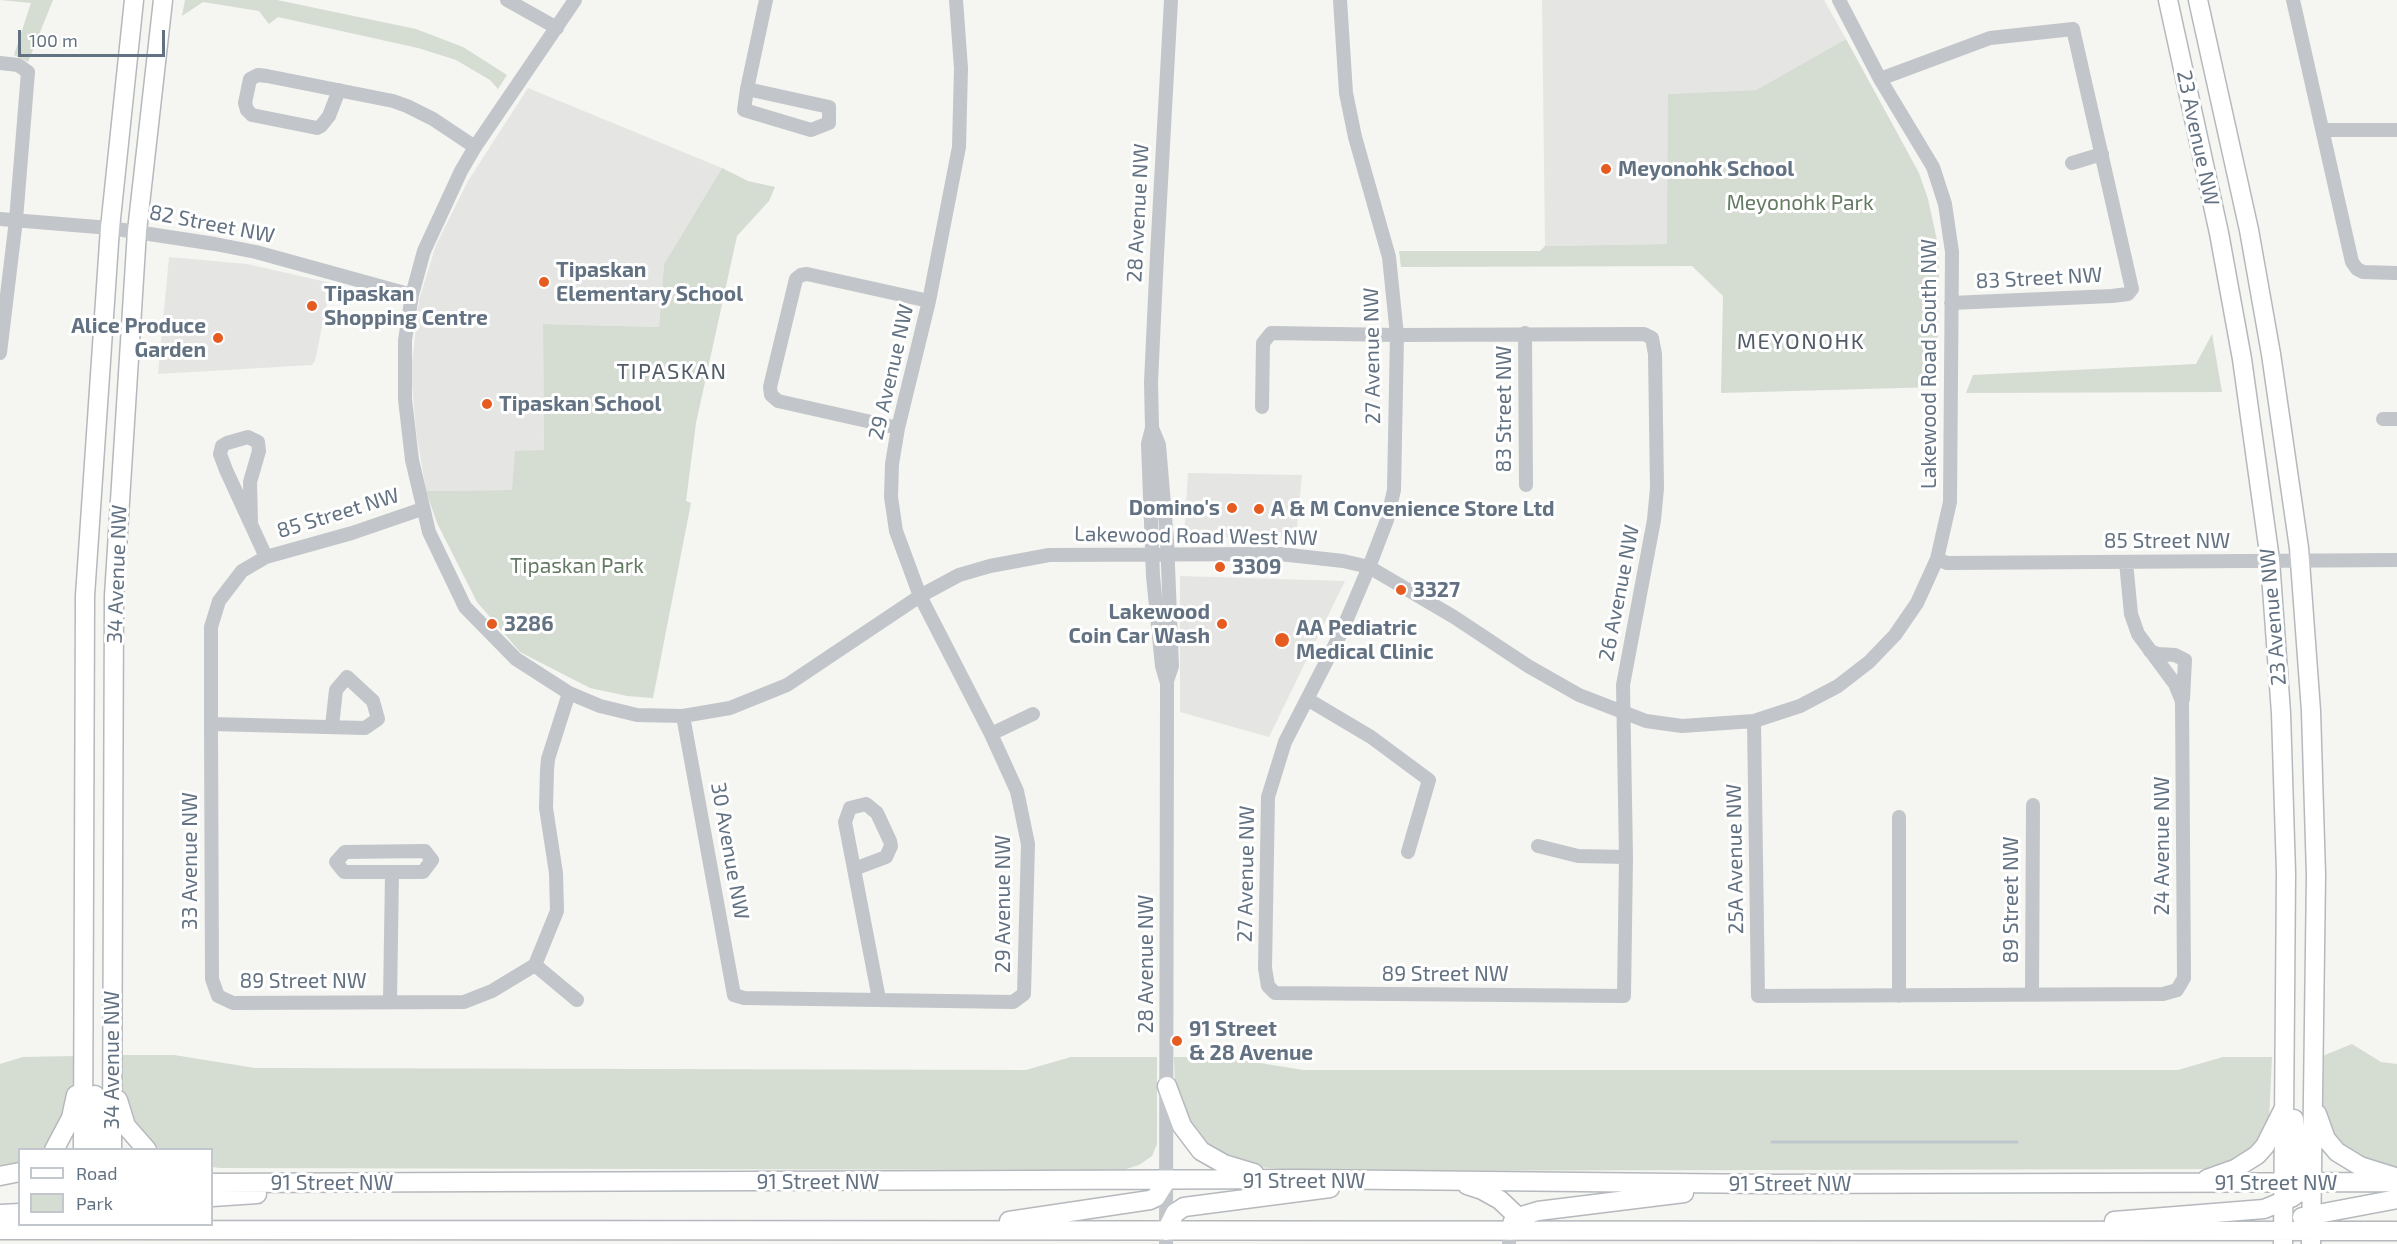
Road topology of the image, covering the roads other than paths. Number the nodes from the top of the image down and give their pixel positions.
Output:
1 (134, 0) edge
2 (163, 0) edge
3 (507, 0) edge
4 (575, 0) edge
5 (766, 0) edge
6 (956, 0) edge
7 (1172, 0) edge
8 (1340, 0) edge
9 (1839, 0) edge
10 (2168, 0) edge
11 (2198, 0) edge
12 (2294, 0) edge
13 (557, 28) junction
14 (0, 63) edge
15 (1880, 79) junction
16 (747, 89) junction
17 (339, 90) junction
18 (2323, 130) junction
19 (2397, 130) edge
20 (475, 147) junction
21 (2102, 154) junction
22 (2072, 163) dead end
23 (0, 219) edge
24 (16, 220) junction
25 (110, 228) junction
26 (137, 231) junction
27 (2397, 273) edge
28 (412, 295) junction
29 (929, 302) junction
30 (1951, 303) junction
31 (1525, 333) junction
32 (1397, 335) junction
33 (1652, 338) joint
34 (1, 350) edge
35 (1262, 407) dead end
36 (898, 428) junction
37 (1152, 428) junction
38 (1526, 485) dead end
39 (422, 509) junction
40 (250, 522) junction
41 (1151, 554) junction
42 (1168, 555) junction
43 (266, 556) junction
44 (1937, 560) junction
45 (2270, 560) junction
46 (2300, 560) junction
47 (2397, 560) edge
48 (2126, 562) junction
49 (1369, 567) junction
50 (920, 596) junction
51 (219, 601) joint
52 (1894, 635) joint
53 (2150, 651) junction
54 (1167, 683) junction
55 (569, 693) junction
56 (1307, 699) junction
57 (2182, 701) junction
58 (1623, 713) junction
59 (1033, 714) dead end
60 (683, 716) junction
61 (1754, 721) junction
62 (211, 724) junction
63 (332, 726) dead end
64 (991, 734) junction
65 (2033, 805) dead end
66 (1899, 817) dead end
67 (1538, 846) dead end
68 (1408, 852) dead end
69 (1626, 857) junction
70 (854, 869) junction
71 (392, 873) junction
72 (536, 965) junction
73 (84, 974) junction
74 (1268, 986) joint
75 (2284, 986) junction
76 (2032, 995) junction
77 (218, 996) joint
78 (1624, 996) joint
79 (1899, 996) junction
80 (879, 999) junction
81 (577, 1000) dead end
82 (390, 1001) junction
83 (112, 1066) junction
84 (1167, 1086) junction
85 (2313, 1101) junction
86 (2283, 1109) junction
87 (55, 1148) edge
88 (83, 1148) edge
89 (97, 1148) edge
90 (112, 1148) edge
91 (146, 1148) edge
92 (18, 1172) edge
93 (0, 1176) edge
94 (213, 1176) edge
95 (2397, 1178) edge
96 (1301, 1179) junction
97 (1416, 1180) junction
98 (1166, 1181) junction
99 (1367, 1181) junction
100 (2397, 1182) edge
101 (0, 1183) edge
102 (18, 1183) edge
103 (213, 1183) edge
104 (242, 1183) junction
105 (426, 1183) junction
106 (1766, 1184) junction
107 (2195, 1184) junction
108 (2294, 1191) junction
109 (213, 1197) edge
110 (2397, 1199) edge
111 (18, 1213) edge
112 (0, 1214) edge
113 (0, 1230) edge
114 (969, 1230) junction
115 (1057, 1230) junction
116 (1254, 1230) junction
117 (2299, 1230) edge
118 (98, 1231) edge
119 (233, 1231) junction
120 (2047, 1231) junction
121 (2153, 1231) junction
122 (2397, 1232) edge
123 (1516, 1233) edge
124 (0, 1235) edge
125 (526, 1237) edge
126 (1166, 1238) edge
127 (39, 1244) edge
128 (154, 1244) edge
129 (1105, 1244) edge
130 (1210, 1244) edge
131 (2238, 1244) edge
132 (2357, 1244) edge

1 - 25 main road, 34 Avenue NW
2 - 26 main road, 34 Avenue NW
3 - 13 street
4 - 13 street, Lakewood Road West NW
5 - 16 street
6 - 29 street, 29 Avenue NW
7 - 37 street, 28 Avenue NW
8 - 32 street, 27 Avenue NW
9 - 15 street, Lakewood Road South NW
10 - 45 main road, 23 Avenue NW
11 - 46 main road, 23 Avenue NW
12 - 18 street
13 - 20 street, Lakewood Road West NW
14 - 24 street
15 - 21 street
15 - 30 street, Lakewood Road South NW
16 - 16 street
17 - 17 street
17 - 20 street
18 - 19 street
18 - 27 street
20 - 28 street, Lakewood Road West NW
21 - 22 street
21 - 30 street, 83 Street NW
23 - 24 street, 82 Street NW
24 - 25 street, 82 Street NW
24 - 34 street
25 - 26 street, 82 Street NW
25 - 73 main road, 34 Avenue NW
26 - 28 street, 82 Street NW
26 - 83 main road, 34 Avenue NW
28 - 39 street, Lakewood Road West NW
29 - 36 street, 29 Avenue NW
29 - 36 street
30 - 44 street, Lakewood Road South NW
31 - 32 street, 83 Street NW
31 - 33 street, 83 Street NW
31 - 38 street, 83 Street NW
32 - 35 street, 83 Street NW
32 - 49 street, 27 Avenue NW
33 - 58 street, 26 Avenue NW
36 - 50 street, 29 Avenue NW
37 - 41 street, 28 Avenue NW
37 - 42 street, 28 Avenue NW
39 - 43 street, 85 Street NW
39 - 55 street, Lakewood Road West NW
40 - 40 street, 85 Street NW
40 - 43 street, 85 Street NW
41 - 42 street, Lakewood Road West NW
41 - 50 street, Lakewood Road West NW
41 - 54 street, 28 Avenue NW
42 - 49 street, Lakewood Road West NW
42 - 54 street, 28 Avenue NW
43 - 51 street, 85 Street NW
44 - 48 street, 85 Street NW
44 - 52 street, Lakewood Road South NW
45 - 46 street, 85 Street NW
45 - 48 street, 85 Street NW
45 - 75 main road, 23 Avenue NW
46 - 47 street, 85 Street NW
46 - 85 main road, 23 Avenue NW
48 - 53 street, 24 Avenue NW
49 - 56 street, 27 Avenue NW
49 - 58 street, Lakewood Road West NW
50 - 60 street, Lakewood Road West NW
50 - 64 street, 29 Avenue NW
51 - 62 street, 33 Avenue NW
52 - 61 street, Lakewood Road West NW
53 - 57 street, 24 Avenue NW
53 - 57 street, 24 Avenue NW
54 - 84 street, 28 Avenue NW
55 - 60 street, Lakewood Road West NW
55 - 72 street
56 - 68 street
56 - 74 street, 27 Avenue NW
57 - 76 street, 24 Avenue NW
58 - 61 street, Lakewood Road West NW
58 - 69 street, 26 Avenue NW
59 - 64 street
60 - 80 street, 30 Avenue NW
61 - 79 street, 25A Avenue NW
62 - 63 street
62 - 77 street, 33 Avenue NW
64 - 80 street, 29 Avenue NW
65 - 76 street, 89 Street NW
66 - 79 street
67 - 69 street
69 - 78 street, 26 Avenue NW
70 - 70 street
70 - 80 street
71 - 71 street
71 - 82 street, 89 Street NW
72 - 81 street
72 - 82 street, 89 Street NW
73 - 87 main road
73 - 88 main road, 34 Avenue NW
73 - 89 main road
74 - 78 street, 89 Street NW
75 - 86 main road, 23 Avenue NW
75 - 108 main road
76 - 79 street
77 - 82 street, 89 Street NW
83 - 90 main road, 34 Avenue NW
83 - 91 main road
84 - 96 main road
84 - 98 street, 28 Avenue NW
85 - 95 main road
85 - 108 main road, 23 Avenue NW
86 - 107 main road
86 - 108 main road, 23 Avenue NW
92 - 93 main road
94 - 104 main road
96 - 98 main road, 91 Street NW
96 - 99 main road, 91 Street NW
97 - 99 main road, 91 Street NW
97 - 106 main road, 91 Street NW
97 - 123 main road
98 - 105 main road, 91 Street NW
98 - 114 main road
98 - 126 street, 28 Avenue NW
99 - 126 main road
100 - 108 main road, 91 Street NW
101 - 102 main road
103 - 104 main road, 91 Street NW
104 - 105 main road, 91 Street NW
105 - 109 main road
106 - 107 main road, 91 Street NW
106 - 123 main road
107 - 108 main road, 91 Street NW
108 - 117 main road
108 - 117 main road, 23 Avenue NW
108 - 120 main road
110 - 117 main road
111 - 112 main road
113 - 118 main road
114 - 115 main road
114 - 125 main road
115 - 126 main road
115 - 129 main road
116 - 123 main road
116 - 126 main road
116 - 130 main road
117 - 121 main road
117 - 122 main road
118 - 119 main road
119 - 125 main road
119 - 128 main road
120 - 121 main road
120 - 123 main road
121 - 131 main road
122 - 132 main road
124 - 127 main road

